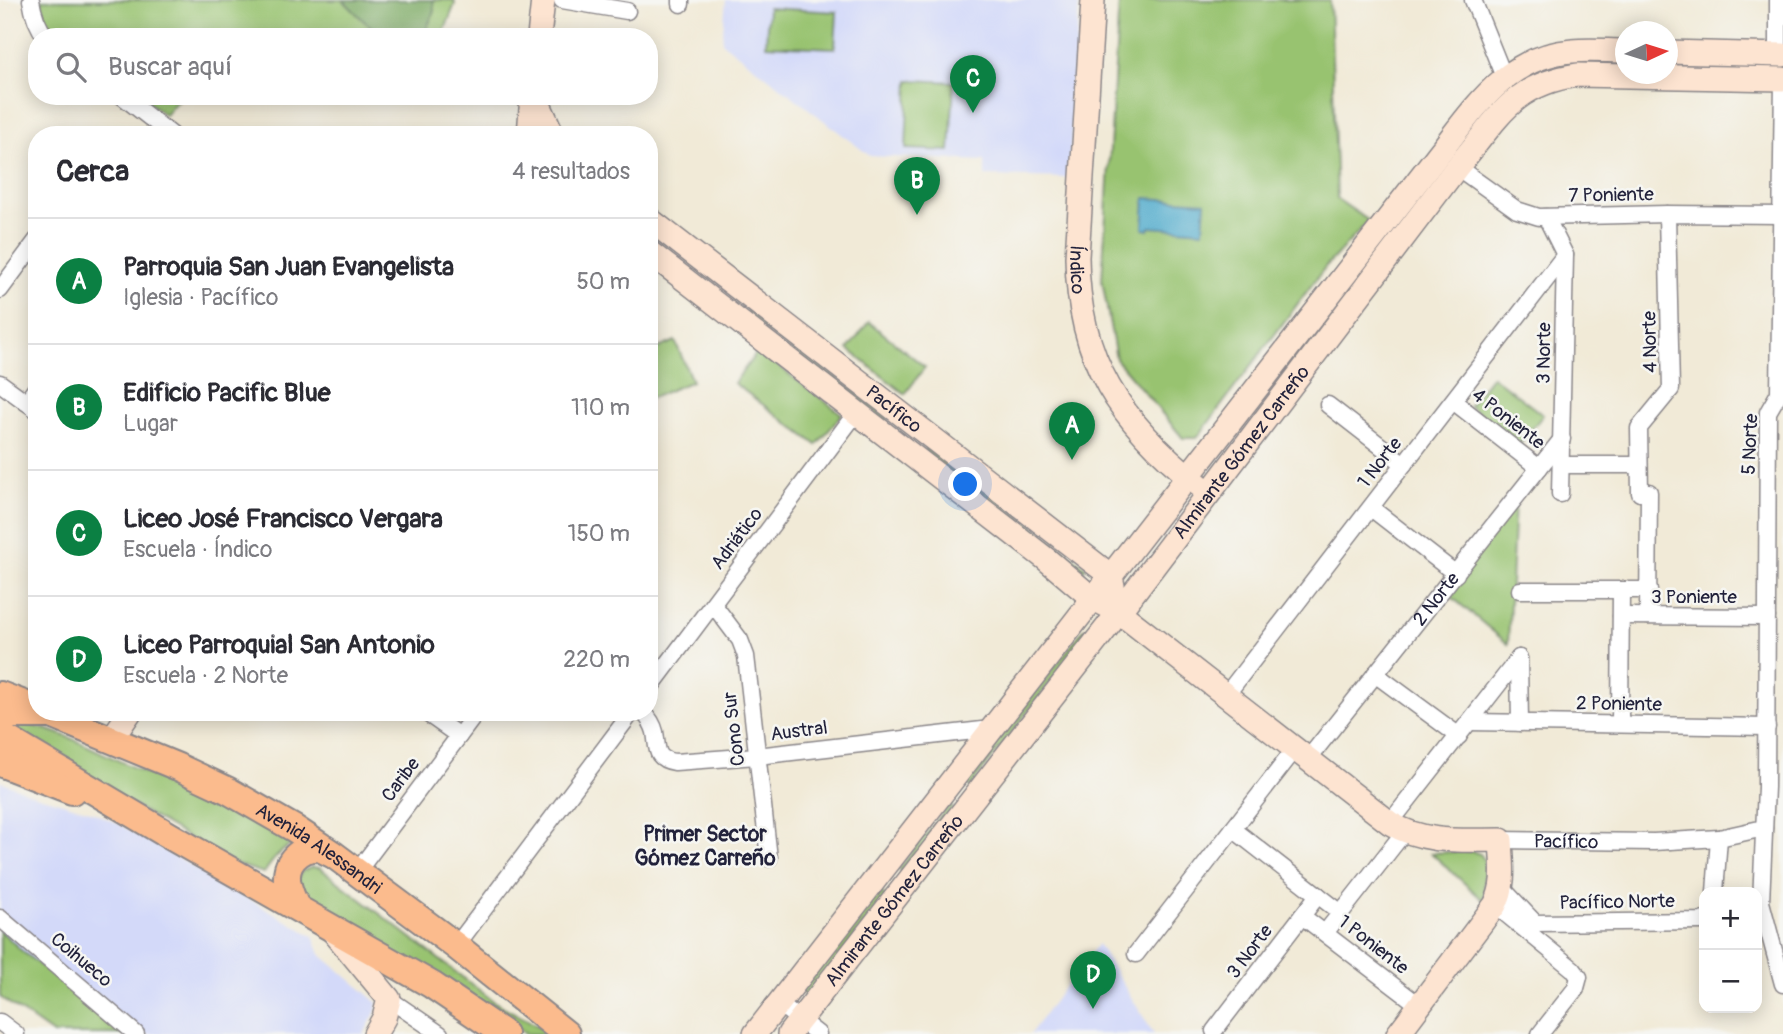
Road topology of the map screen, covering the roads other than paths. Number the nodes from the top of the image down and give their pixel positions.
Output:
1 (31, 0) edge
2 (543, 0) edge
3 (562, 0) edge
4 (1093, 0) edge
5 (1474, 0) edge
6 (1778, 0) edge
7 (627, 11) dead end
8 (40, 28) edge
9 (540, 28) edge
10 (1615, 51) edge
11 (1678, 52) edge
12 (1780, 55) edge
13 (1504, 77) junction
14 (1783, 79) edge
15 (134, 105) edge
16 (533, 105) edge
17 (538, 105) edge
18 (161, 126) edge
19 (530, 126) edge
20 (549, 126) edge
21 (1457, 167) junction
22 (1782, 194) edge
23 (1667, 214) junction
24 (1781, 215) junction
25 (1546, 217) junction
26 (658, 226) edge
27 (28, 252) edge
28 (1565, 255) junction
29 (658, 259) edge
30 (0, 290) edge
31 (1782, 292) edge
32 (0, 383) edge
33 (1781, 393) edge
34 (1453, 401) junction
35 (28, 404) edge
36 (1328, 405) dead end
37 (856, 413) junction
38 (1562, 439) junction
39 (1404, 464) junction
40 (1639, 464) junction
41 (1562, 466) junction
42 (1539, 468) junction
43 (1189, 476) junction
44 (1210, 493) junction
45 (1560, 494) dead end
46 (1371, 508) junction
47 (1775, 519) edge
48 (1456, 573) junction
49 (1111, 576) junction
50 (1520, 590) dead end
51 (1621, 590) junction
52 (1648, 590) junction
53 (1093, 598) junction
54 (713, 604) junction
55 (1119, 612) junction
56 (1621, 616) junction
57 (1648, 616) junction
58 (1767, 617) junction
59 (1375, 674) junction
60 (658, 677) edge
61 (0, 695) edge
62 (1226, 695) junction
63 (28, 706) edge
64 (28, 713) edge
65 (0, 715) edge
66 (66, 721) edge
67 (124, 721) edge
68 (437, 721) edge
69 (470, 721) edge
70 (625, 721) edge
71 (649, 721) edge
72 (1470, 722) junction
73 (1520, 723) junction
74 (1620, 724) junction
75 (1767, 727) junction
76 (991, 729) junction
77 (0, 735) edge
78 (1459, 736) junction
79 (458, 737) junction
80 (111, 740) junction
81 (1302, 754) junction
82 (757, 756) junction
83 (0, 763) edge
84 (950, 783) junction
85 (94, 791) junction
86 (972, 801) junction
87 (1398, 827) junction
88 (1764, 828) junction
89 (1233, 829) junction
90 (1719, 838) junction
91 (1501, 840) junction
92 (334, 855) junction
93 (769, 858) dead end
94 (882, 870) junction
95 (357, 872) junction
96 (1716, 887) edge
97 (905, 888) junction
98 (1318, 895) junction
99 (1498, 896) junction
100 (296, 907) junction
101 (1340, 913) junction
102 (1302, 916) junction
103 (0, 918) edge
104 (1699, 921) edge
105 (327, 925) junction
106 (1325, 933) junction
107 (456, 946) junction
108 (1136, 954) dead end
109 (1783, 984) edge
110 (388, 999) junction
111 (779, 1004) junction
112 (1420, 1006) junction
113 (0, 1022) edge
114 (803, 1029) edge
115 (1214, 1031) dead end
116 (16, 1034) edge
117 (136, 1034) edge
118 (375, 1034) edge
119 (440, 1034) edge
120 (504, 1034) edge
121 (566, 1034) edge
122 (755, 1034) edge
123 (1398, 1034) edge
124 (1541, 1034) edge

1 - 8 street
2 - 9 street
3 - 7 street
4 - 43 street, Índico
5 - 13 street
6 - 12 street
10 - 13 street, Almirante Gómez Carreño
11 - 12 street
13 - 43 street, Almirante Gómez Carreño
14 - 21 street, Almirante Gómez Carreño
14 - 22 street, 5 Norte
15 - 18 street
16 - 19 street
17 - 20 street
21 - 25 street, 7 Poniente
21 - 44 street, Almirante Gómez Carreño
22 - 24 street, 5 Norte
23 - 24 street, 7 Poniente
23 - 25 street, 7 Poniente
23 - 40 street, 4 Norte
24 - 31 street, 5 Norte
25 - 28 street, 3 Norte
26 - 49 street, Pacífico
27 - 30 street
28 - 34 street, 1 Norte
28 - 38 street, 3 Norte
29 - 37 street, Pacífico
31 - 33 street, 5 Norte
32 - 35 street
33 - 47 street, 5 Norte
34 - 39 street, 1 Norte
34 - 42 street, 4 Poniente
36 - 39 street
37 - 53 street, Pacífico
37 - 54 street, Adriático
38 - 41 street, 3 Norte
38 - 42 street, 2 Norte
39 - 46 street, 1 Norte
40 - 41 street
40 - 52 street, 4 Norte
41 - 45 street, 3 Norte
42 - 48 street, 2 Norte
43 - 44 street, Índico
43 - 49 street, Almirante Gómez Carreño
44 - 55 street, Almirante Gómez Carreño
46 - 48 street
46 - 62 street, 1 Norte
47 - 58 street
48 - 59 street, 2 Norte
49 - 53 street, Almirante Gómez Carreño
49 - 55 street
50 - 51 street, 3 Poniente
51 - 52 street, 3 Poniente
51 - 56 street
52 - 57 street, 4 Norte
53 - 55 street, Pacífico
53 - 76 street, Almirante Gómez Carreño
54 - 60 street, Adriático
54 - 82 street, Cono Sur
55 - 62 street, Pacífico
55 - 86 street, Almirante Gómez Carreño
56 - 57 street, 3 Poniente
56 - 74 street
57 - 58 street, 3 Poniente
58 - 75 street
59 - 78 street
59 - 81 street, 2 Norte
61 - 63 main road, Avenida Alessandri
62 - 81 street, Pacífico
64 - 65 main road
66 - 80 main road, Avenida Alessandri
67 - 80 street
68 - 79 street
69 - 79 street, Caribe
70 - 107 street
71 - 82 street, Austral
72 - 73 street, 2 Poniente
72 - 73 street
72 - 78 street
73 - 74 street, 2 Poniente
74 - 75 street, 2 Poniente
75 - 88 street
76 - 82 street, Austral
76 - 84 street, Almirante Gómez Carreño
77 - 85 main road
78 - 87 street
79 - 95 street, Caribe
80 - 92 main road, Avenida Alessandri
81 - 87 street, Pacífico
81 - 89 street, 2 Norte
82 - 93 street, Cono Sur
83 - 85 main road
84 - 86 street
84 - 94 street, Almirante Gómez Carreño
85 - 100 main road
86 - 97 street, Almirante Gómez Carreño
87 - 91 street, Pacífico
87 - 101 street
88 - 90 street, Pacífico
88 - 109 street
89 - 98 street, 1 Poniente
89 - 108 street, 2 Norte
90 - 91 street, Pacífico
90 - 96 street
91 - 99 street
92 - 95 main road, Avenida Alessandri
92 - 100 main road
94 - 97 street
94 - 111 street, Almirante Gómez Carreño
95 - 107 main road, Avenida Alessandri
97 - 114 street, Almirante Gómez Carreño
98 - 101 street, 1 Poniente
98 - 102 street, 3 Norte
99 - 104 street, Pacífico Norte
99 - 112 street
99 - 124 street
100 - 105 main road
101 - 106 street
102 - 106 street, 1 Poniente
102 - 115 street, 3 Norte
103 - 117 street, Coihueco
105 - 110 street
105 - 120 main road
106 - 112 street, 1 Poniente
107 - 121 main road, Avenida Alessandri
110 - 118 street
110 - 119 street
111 - 114 street, Almirante Gómez Carreño
111 - 122 street, Almirante Gómez Carreño
112 - 123 street
113 - 116 street

